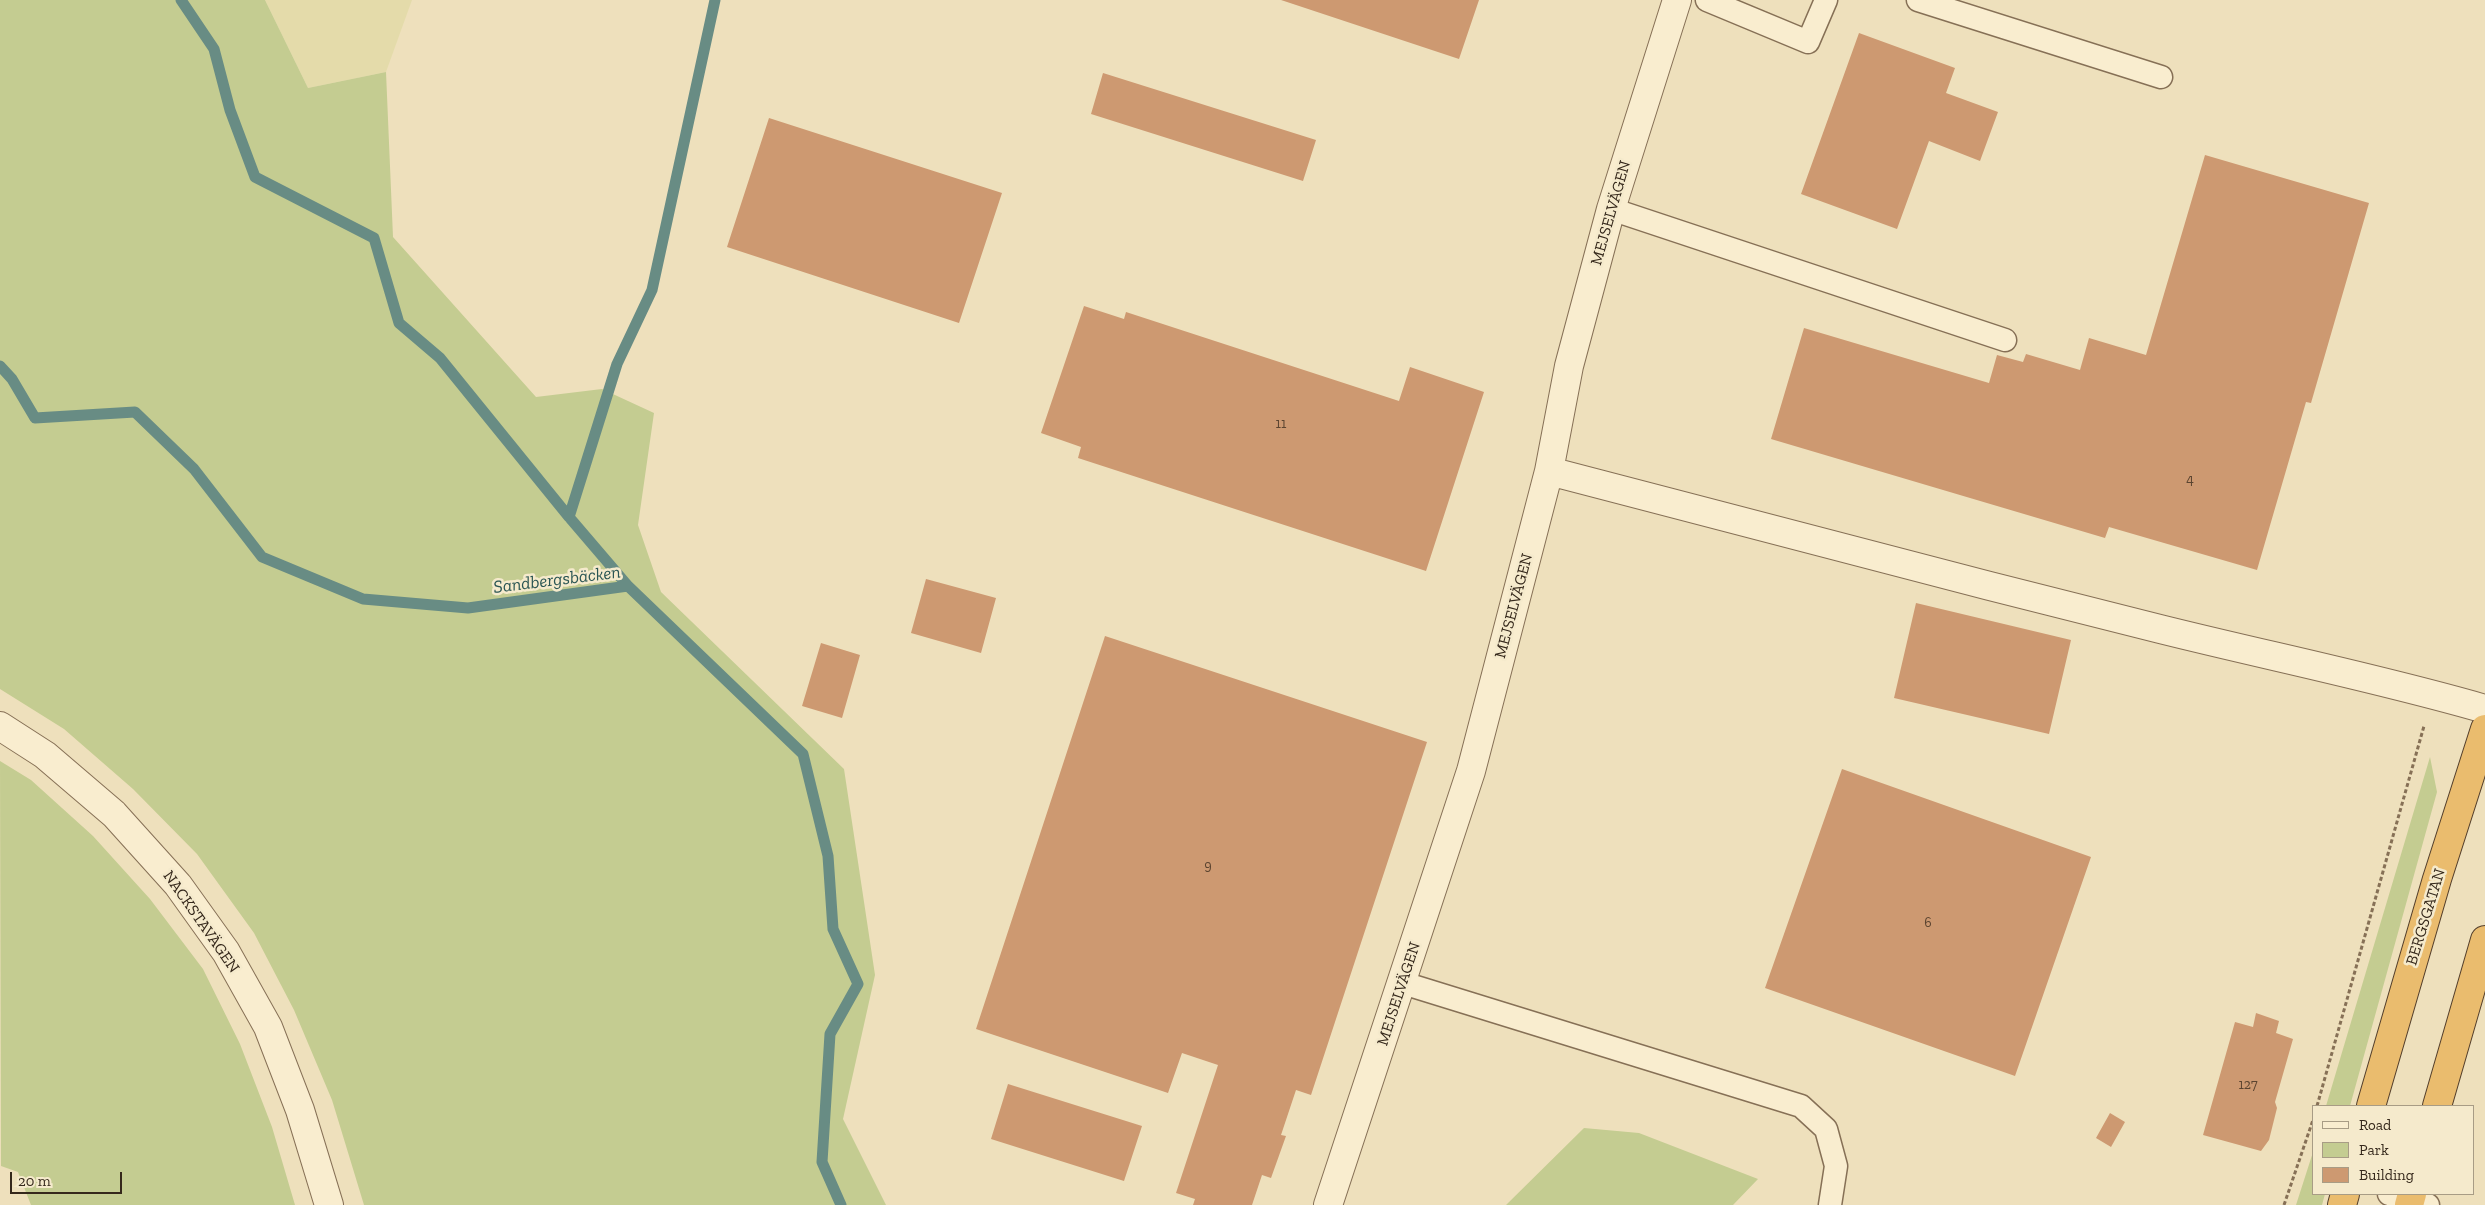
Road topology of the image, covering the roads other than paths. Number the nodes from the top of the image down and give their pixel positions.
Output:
1 (1676, 0) edge
2 (1707, 0) edge
3 (1826, 0) edge
4 (1918, 0) edge
5 (2161, 77) dead end
6 (1611, 209) junction
7 (2005, 340) dead end
8 (1550, 471) junction
9 (2485, 710) edge
10 (0, 726) edge
11 (2485, 729) edge
12 (2485, 940) edge
13 (1403, 983) junction
14 (2371, 1105) edge
15 (2437, 1105) edge
16 (330, 1205) edge
17 (1328, 1205) edge
18 (1830, 1205) edge

1 - 6 street, MEJSELVÄGEN
2 - 3 lane
4 - 5 lane
6 - 7 lane
6 - 8 street, MEJSELVÄGEN
8 - 9 street
8 - 13 street, MEJSELVÄGEN
10 - 16 street, NACKSTAVÄGEN
11 - 14 highway, BERGSGATAN
12 - 15 highway
13 - 17 street, MEJSELVÄGEN
13 - 18 lane

